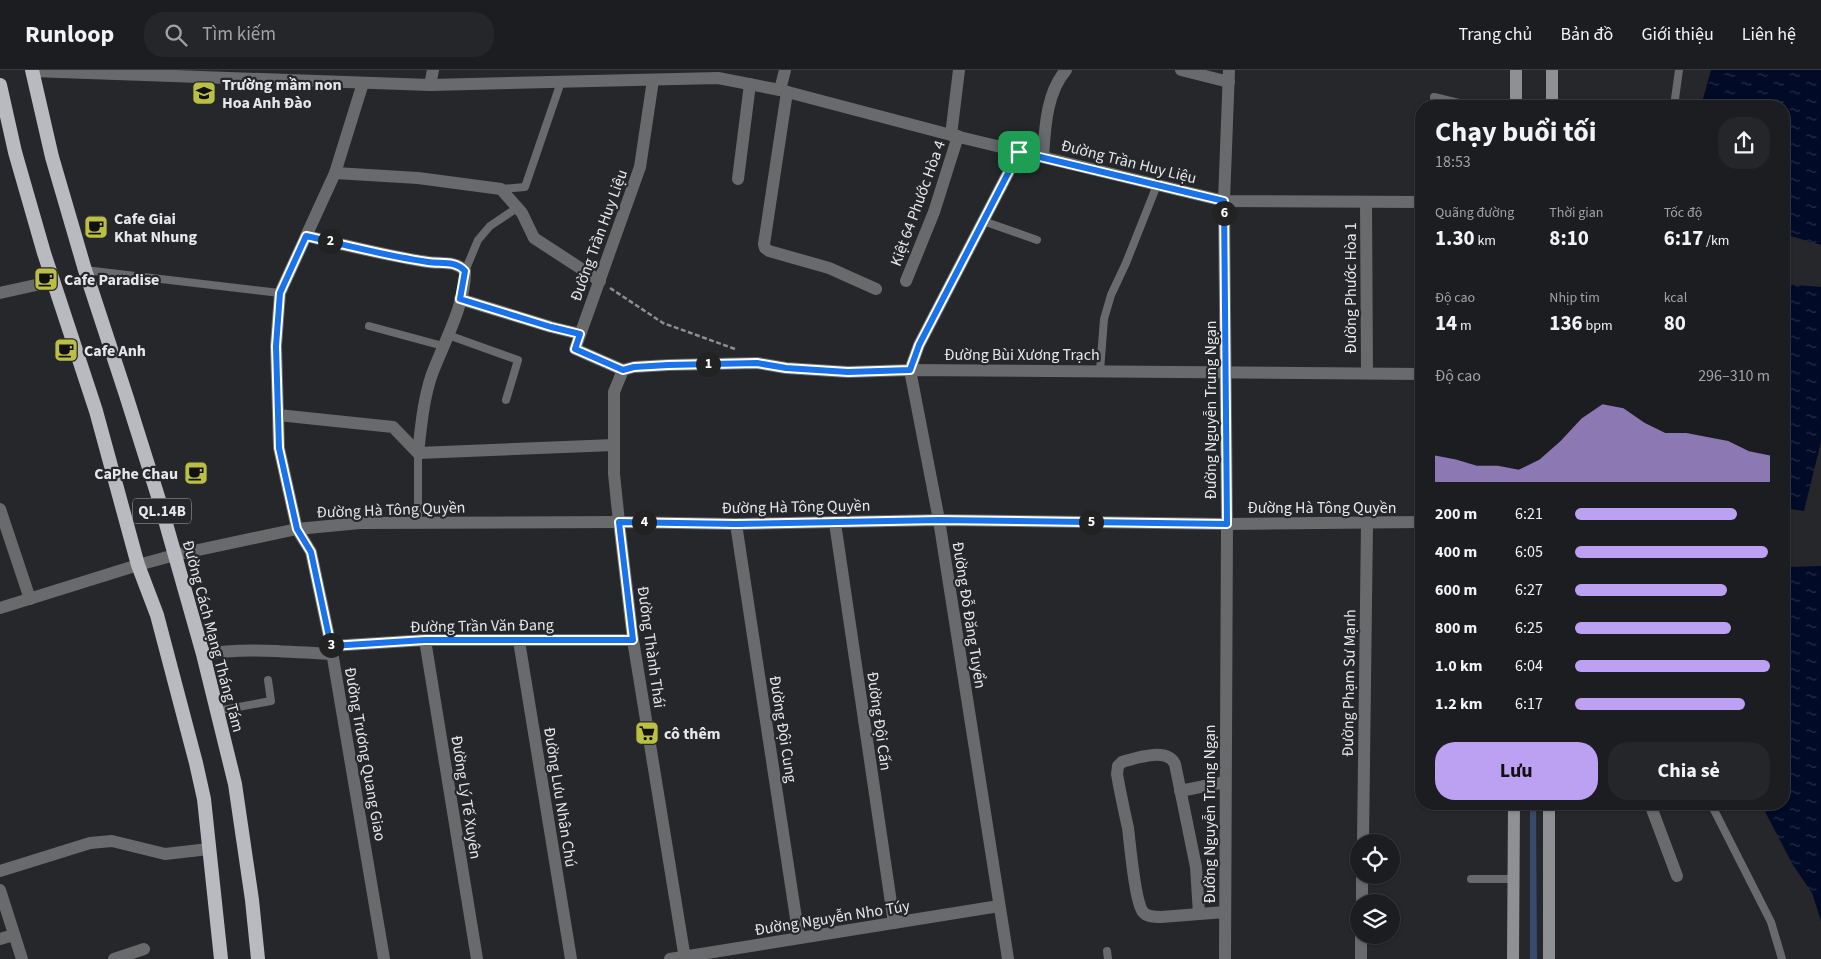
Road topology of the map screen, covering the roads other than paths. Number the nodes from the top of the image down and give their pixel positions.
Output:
1 (32, 70) edge
2 (433, 70) edge
3 (785, 70) edge
4 (959, 70) edge
5 (1066, 70) edge
6 (1181, 70) edge
7 (1516, 70) edge
8 (1552, 70) edge
9 (1679, 70) edge
10 (128, 72) edge
11 (250, 74) edge
12 (718, 74) edge
13 (1229, 76) edge
14 (653, 80) junction
15 (561, 82) junction
16 (363, 83) junction
17 (430, 84) junction
18 (750, 84) junction
19 (0, 85) edge
20 (784, 91) junction
21 (1434, 97) dead end
22 (1446, 100) edge
23 (1516, 100) edge
24 (1552, 100) edge
25 (1675, 100) edge
26 (954, 136) junction
27 (1019, 152) junction
28 (1042, 157) junction
29 (335, 173) junction
30 (738, 179) dead end
31 (1157, 185) junction
32 (501, 189) junction
33 (1224, 201) junction
34 (1366, 202) junction
35 (1415, 202) edge
36 (517, 208) junction
37 (983, 221) junction
38 (306, 236) junction
39 (1037, 240) dead end
40 (85, 270) junction
41 (465, 271) junction
42 (54, 281) junction
43 (600, 281) junction
44 (906, 281) dead end
45 (876, 290) dead end
46 (0, 293) edge
47 (280, 293) junction
48 (460, 299) junction
49 (369, 326) dead end
50 (580, 334) junction
51 (446, 341) junction
52 (623, 370) junction
53 (910, 370) junction
54 (1100, 371) junction
55 (1226, 371) junction
56 (1367, 373) junction
57 (1415, 374) edge
58 (506, 400) dead end
59 (278, 415) junction
60 (614, 445) junction
61 (418, 453) junction
62 (0, 509) edge
63 (939, 520) junction
64 (418, 522) junction
65 (619, 522) junction
66 (1415, 522) edge
67 (835, 523) junction
68 (1367, 523) junction
69 (736, 524) junction
70 (1227, 524) junction
71 (297, 529) junction
72 (175, 555) junction
73 (138, 564) junction
74 (30, 599) junction
75 (0, 608) edge
76 (425, 640) junction
77 (633, 640) junction
78 (518, 641) junction
79 (332, 650) junction
80 (204, 654) junction
81 (268, 680) dead end
82 (217, 711) junction
83 (1225, 782) junction
84 (1180, 791) junction
85 (1514, 810) edge
86 (1549, 810) edge
87 (1652, 810) edge
88 (1714, 810) edge
89 (1363, 834) edge
90 (209, 849) junction
91 (0, 871) edge
92 (1677, 876) dead end
93 (1471, 879) dead end
94 (1514, 879) junction
95 (0, 890) edge
96 (999, 906) junction
97 (1225, 912) junction
98 (1199, 914) junction
99 (894, 924) junction
100 (14, 935) junction
101 (800, 938) junction
102 (0, 939) edge
103 (1361, 944) edge
104 (144, 949) dead end
105 (684, 958) edge
106 (22, 959) edge
107 (114, 959) edge
108 (221, 959) edge
109 (258, 959) edge
110 (384, 959) edge
111 (476, 959) edge
112 (571, 959) edge
113 (670, 959) edge
114 (1008, 959) edge
115 (1225, 959) edge
116 (1361, 959) edge
117 (1513, 959) edge
118 (1549, 959) edge
119 (1782, 959) edge

1 - 10 street, Đường Trần Huy Liệu
1 - 40 highway, Đường Cách Mạng Tháng Tám / QL.14B
2 - 17 street
3 - 20 street
4 - 26 street, Kiệt 64 Phước Hòa 4
5 - 28 street
6 - 13 street
7 - 23 main road
8 - 24 main road
9 - 25 lane
10 - 11 street, Đường Trần Huy Liệu
11 - 16 street, Đường Trần Huy Liệu
12 - 14 street, Đường Trần Huy Liệu
12 - 18 street, Đường Trần Huy Liệu
13 - 33 street, Đường Nguyễn Trung Ngạn
14 - 15 street, Đường Trần Huy Liệu
14 - 43 street, Đường Trần Huy Liệu
15 - 17 street, Đường Trần Huy Liệu
15 - 32 lane
16 - 17 street, Đường Trần Huy Liệu
16 - 29 street
18 - 20 street, Đường Trần Huy Liệu
18 - 30 street
19 - 42 highway, QL.14B
20 - 26 street, Đường Trần Huy Liệu
20 - 45 street
21 - 22 lane
26 - 27 street, Đường Trần Huy Liệu
26 - 44 street, Kiệt 64 Phước Hòa 4
27 - 28 street, Đường Trần Huy Liệu
27 - 37 street
28 - 31 street, Đường Trần Huy Liệu
29 - 32 street
29 - 38 street
31 - 33 street, Đường Trần Huy Liệu
31 - 54 lane
32 - 36 street
33 - 34 street, Đường Trần Huy Liệu
33 - 55 street, Đường Nguyễn Trung Ngạn
34 - 35 street, Đường Trần Huy Liệu
34 - 56 street, Đường Phước Hòa 1
36 - 41 lane
36 - 43 street
37 - 39 lane
37 - 53 street
38 - 41 street
38 - 47 street
40 - 47 lane
40 - 72 highway, Đường Cách Mạng Tháng Tám / QL.14B
41 - 48 street
42 - 46 street
42 - 73 highway, QL.14B
43 - 50 street, Đường Trần Huy Liệu
47 - 59 street, Đường Trương Quang Giao
48 - 50 street
48 - 51 street
49 - 51 lane
50 - 52 street
51 - 58 lane
51 - 61 street
52 - 53 street, Đường Bùi Xương Trạch
52 - 60 street, Đường Thành Thái
53 - 54 street, Đường Bùi Xương Trạch
53 - 63 street, Đường Đỗ Đăng Tuyển
54 - 55 street, Đường Bùi Xương Trạch
55 - 56 street, Đường Bùi Xương Trạch
55 - 70 street, Đường Nguyễn Trung Ngạn
56 - 57 street, Đường Bùi Xương Trạch
59 - 61 street
59 - 71 street, Đường Trương Quang Giao
60 - 61 street
60 - 65 street, Đường Thành Thái
61 - 64 lane
62 - 74 street
63 - 67 street, Đường Hà Tông Quyền
63 - 70 street, Đường Hà Tông Quyền
63 - 96 street, Đường Đỗ Đăng Tuyển
64 - 65 street, Đường Hà Tông Quyền
64 - 71 street, Đường Hà Tông Quyền
65 - 69 street, Đường Hà Tông Quyền
65 - 77 street, Đường Thành Thái
66 - 68 street, Đường Hà Tông Quyền
67 - 69 street, Đường Hà Tông Quyền
67 - 99 street, Đường Đội Cấn
68 - 70 street, Đường Hà Tông Quyền
68 - 89 street, Đường Phạm Sư Mạnh
69 - 101 street, Đường Đội Cung
70 - 83 street, Đường Nguyễn Trung Ngạn
71 - 72 street, Đường Hà Tông Quyền
71 - 79 street, Đường Trương Quang Giao
72 - 73 street, Đường Hà Tông Quyền
72 - 80 highway, Đường Cách Mạng Tháng Tám / QL.14B
73 - 74 street, Đường Hà Tông Quyền
73 - 90 highway, QL.14B
74 - 75 street, Đường Hà Tông Quyền
76 - 78 street, Đường Trần Văn Đang
76 - 79 street, Đường Trần Văn Đang
76 - 111 street, Đường Lý Tế Xuyên
77 - 78 street, Đường Trần Văn Đang
77 - 105 street, Đường Thành Thái
78 - 112 street, Đường Lưu Nhân Chú
79 - 80 street, Đường Trần Văn Đang
79 - 110 street, Đường Trương Quang Giao
80 - 82 highway, Đường Cách Mạng Tháng Tám / QL.14B
81 - 82 lane
82 - 109 highway, Đường Cách Mạng Tháng Tám / QL.14B
83 - 84 street
83 - 97 street, Đường Nguyễn Trung Ngạn
84 - 98 street
84 - 98 street
85 - 94 main road
86 - 118 main road
87 - 92 street
88 - 119 lane
90 - 91 street
90 - 108 highway, QL.14B
93 - 94 lane
94 - 117 main road
95 - 100 street
96 - 99 street, Đường Nguyễn Nho Túy
96 - 114 street, Đường Đỗ Đăng Tuyển
97 - 98 street
97 - 115 street, Đường Nguyễn Trung Ngạn
99 - 101 street, Đường Nguyễn Nho Túy
100 - 102 street
100 - 106 street
101 - 105 street, Đường Nguyễn Nho Túy
103 - 116 street
104 - 107 street
105 - 113 street, Đường Nguyễn Nho Túy

